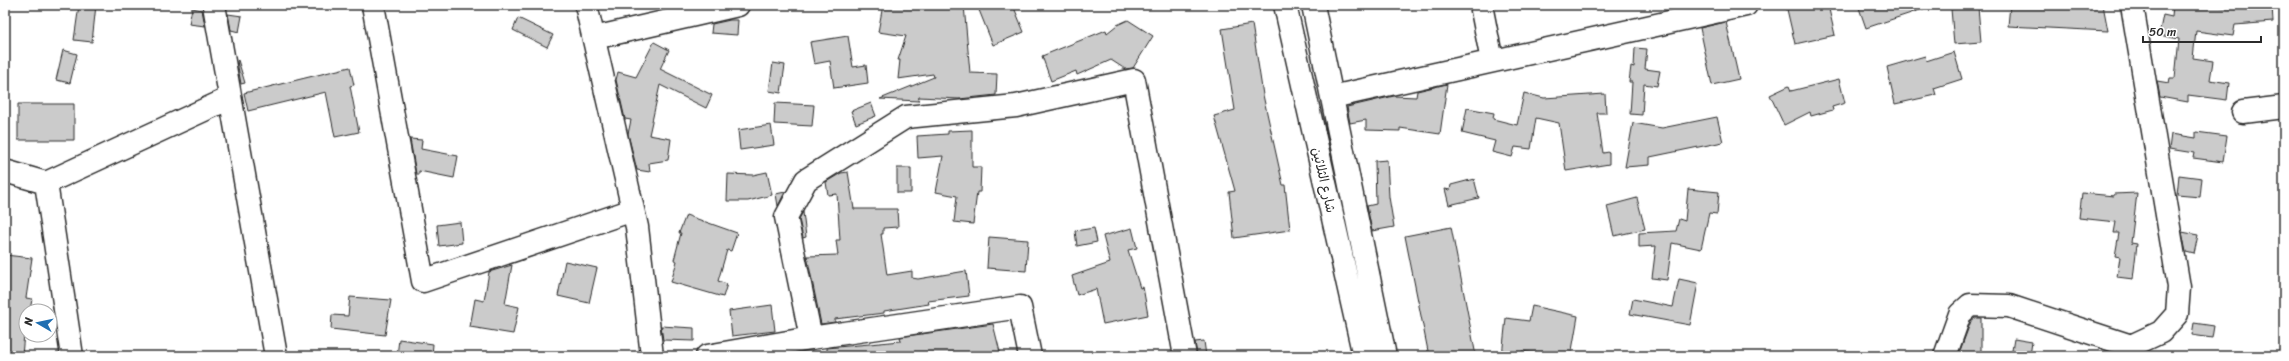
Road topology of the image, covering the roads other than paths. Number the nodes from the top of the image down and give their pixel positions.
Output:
1 (214, 5) edge
2 (373, 5) edge
3 (586, 5) edge
4 (735, 5) edge
5 (1285, 5) edge
6 (1313, 5) edge
7 (1481, 5) edge
8 (1746, 5) edge
9 (2132, 5) edge
10 (594, 38) junction
11 (1492, 61) junction
12 (1332, 97) junction
13 (230, 98) junction
14 (2284, 107) edge
15 (2243, 112) dead end
16 (5, 171) edge
17 (46, 184) junction
18 (633, 210) junction
19 (810, 338) junction
20 (2131, 351) edge
21 (72, 356) edge
22 (276, 356) edge
23 (652, 356) edge
24 (707, 356) edge
25 (1030, 356) edge
26 (1185, 356) edge
27 (1364, 356) edge
28 (1385, 356) edge
29 (1945, 356) edge

1 - 13 street
2 - 18 street
3 - 10 street
4 - 10 street
5 - 27 street, شارع الثلاثين
6 - 12 street, شارع الثلاثين
7 - 11 street
8 - 11 street
9 - 20 street
10 - 18 street
11 - 12 street
12 - 28 street, شارع الثلاثين
13 - 17 street
13 - 22 street
14 - 15 street
16 - 17 street
17 - 21 street
18 - 23 street
19 - 24 street
19 - 25 street
19 - 26 street
20 - 29 street

